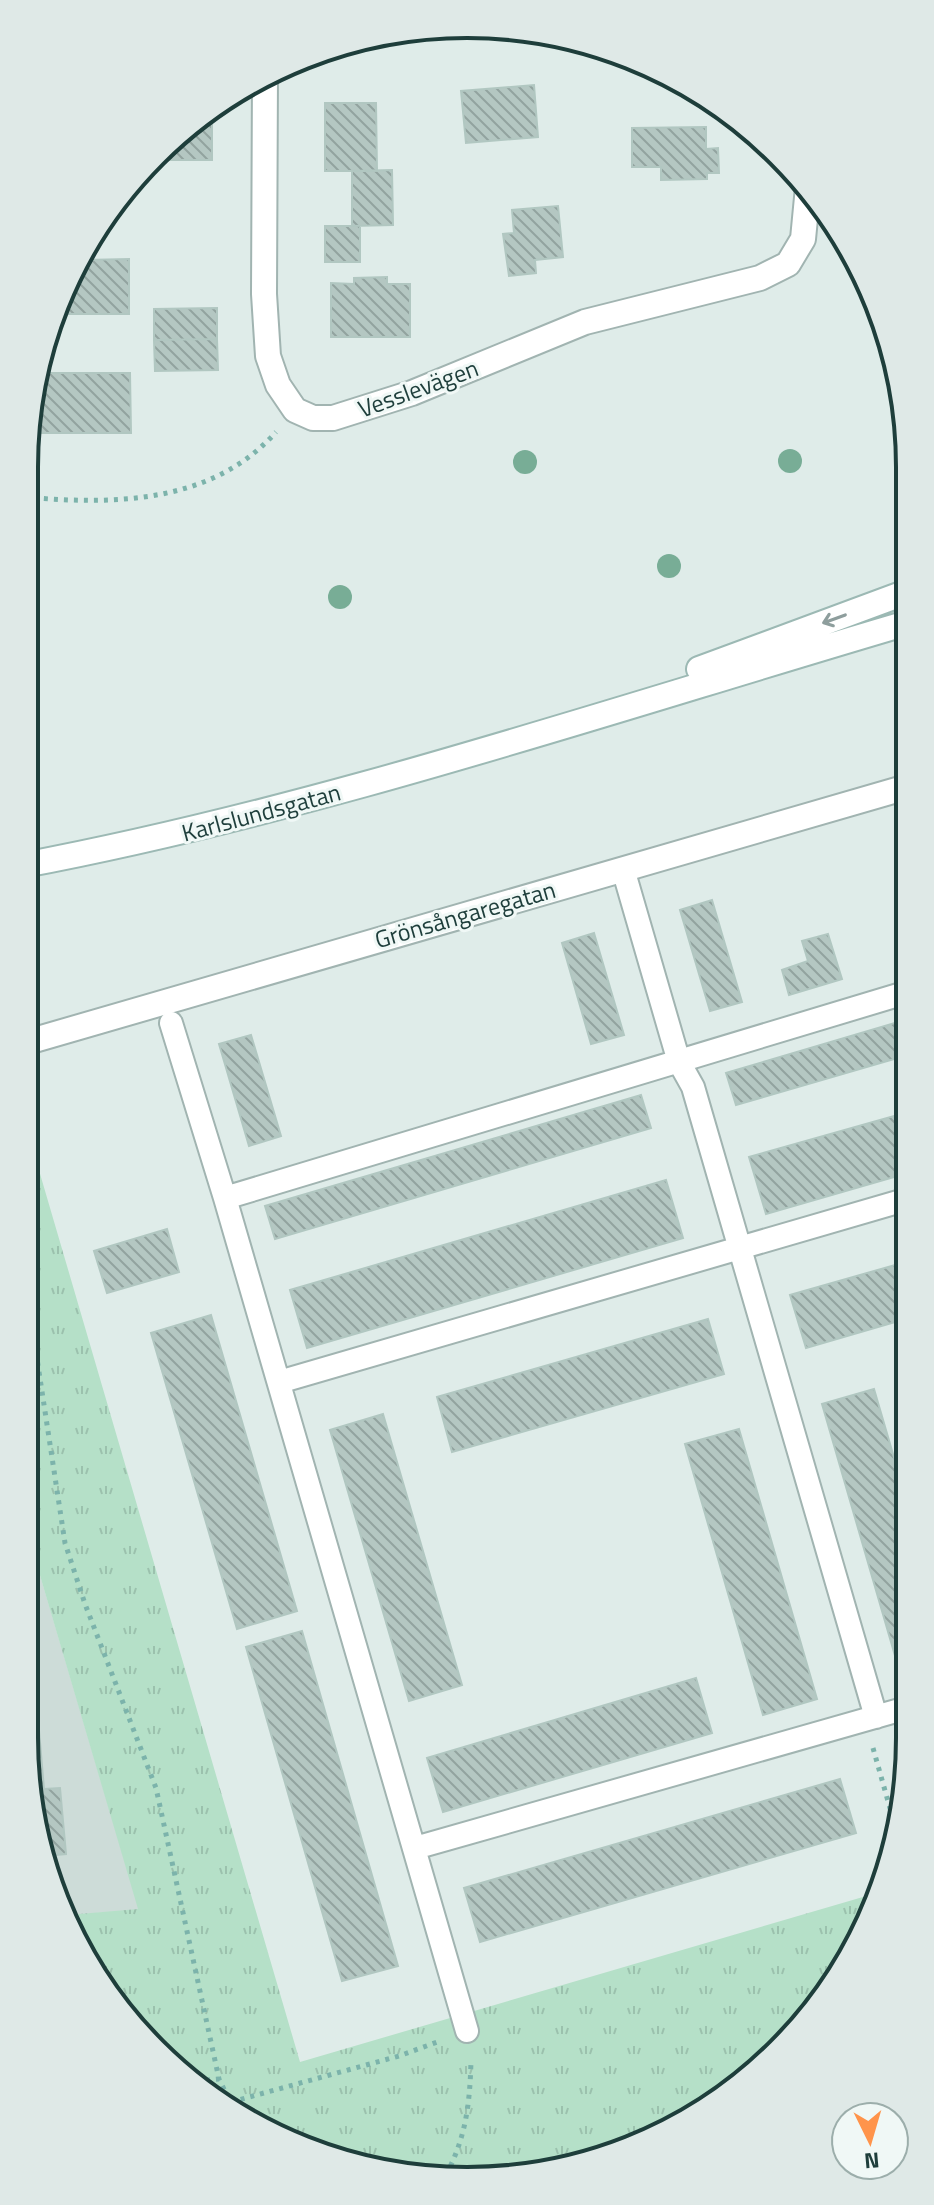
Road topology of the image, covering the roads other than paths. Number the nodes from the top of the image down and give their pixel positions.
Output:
1 (265, 89) edge
2 (806, 205) edge
3 (896, 596) edge
4 (896, 626) edge
5 (494, 744) junction
6 (896, 790) edge
7 (38, 862) edge
8 (623, 869) junction
9 (896, 996) edge
10 (171, 1023) dead end
11 (38, 1039) edge
12 (679, 1062) junction
13 (225, 1198) junction
14 (896, 1202) edge
15 (740, 1248) junction
16 (279, 1382) junction
17 (896, 1711) edge
18 (870, 1718) junction
19 (415, 1848) junction
20 (467, 2031) road end

1 - 2 street, Vesslevägen
3 -> 5 street, Karlslundsgatan
4 - 5 street, Karlslundsgatan
5 - 7 street, Karlslundsgatan
6 - 8 street, Grönsångaregatan
8 - 11 street, Grönsångaregatan
8 - 12 lane
9 - 12 lane
10 - 13 lane
12 - 13 lane
12 - 15 lane
13 - 16 lane
14 - 15 lane
15 - 16 lane
15 - 18 lane
16 - 19 lane
17 - 18 lane
18 - 19 lane
19 - 20 lane

